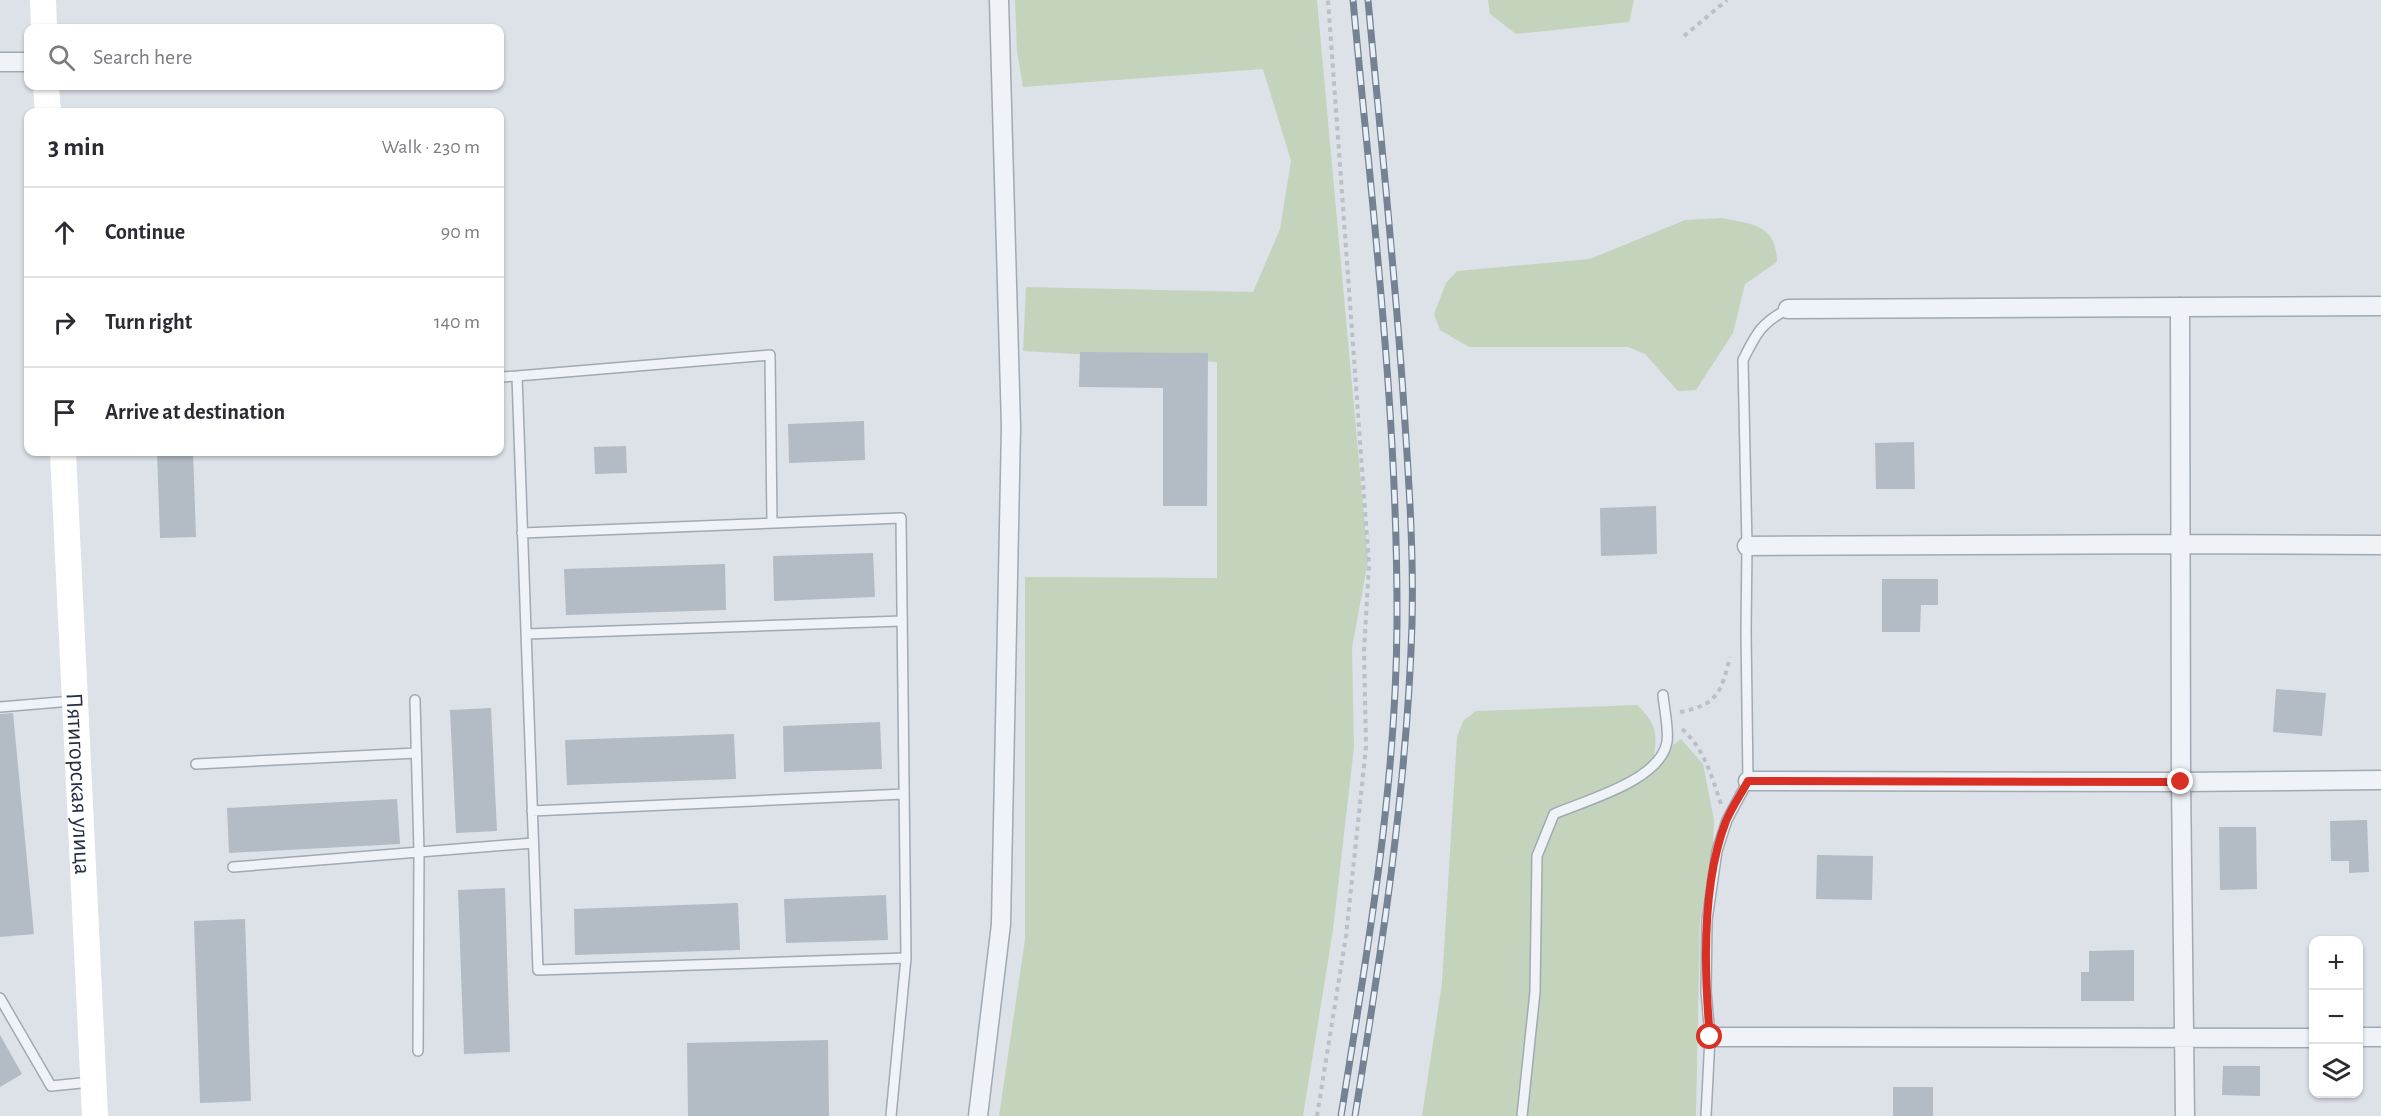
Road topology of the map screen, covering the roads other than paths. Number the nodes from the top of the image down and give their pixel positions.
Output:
1 (43, 0) edge
2 (999, 0) edge
3 (44, 24) edge
4 (0, 62) edge
5 (24, 62) edge
6 (46, 90) edge
7 (48, 108) edge
8 (2381, 306) edge
9 (2180, 307) junction
10 (1788, 309) joint
11 (517, 376) junction
12 (504, 377) edge
13 (63, 456) edge
14 (772, 523) junction
15 (522, 532) junction
16 (2180, 544) junction
17 (2381, 545) edge
18 (1747, 546) junction
19 (902, 621) junction
20 (526, 634) junction
21 (1663, 695) dead end
22 (415, 700) dead end
23 (74, 701) junction
24 (0, 707) edge
25 (416, 753) junction
26 (196, 764) dead end
27 (2381, 780) edge
28 (1748, 781) junction
29 (2181, 782) junction
30 (904, 794) junction
31 (532, 811) junction
32 (533, 843) junction
33 (419, 852) junction
34 (233, 867) dead end
35 (906, 958) junction
36 (0, 998) edge
37 (1710, 1037) junction
38 (2381, 1037) edge
39 (2186, 1038) junction
40 (2309, 1038) edge
41 (2363, 1038) edge
42 (418, 1051) dead end
43 (94, 1082) junction
44 (95, 1116) edge
45 (891, 1116) edge
46 (978, 1116) edge
47 (1522, 1116) edge
48 (1706, 1116) edge
49 (2185, 1116) edge

1 - 3 main road
2 - 46 street
4 - 5 street
6 - 7 main road
8 - 9 street
9 - 10 street
9 - 16 street
10 - 18 lane
11 - 12 lane
11 - 14 lane
11 - 15 lane
13 - 23 main road, Пятигорская улица
14 - 15 lane
14 - 19 lane
15 - 20 lane
16 - 17 street
16 - 18 street
16 - 29 street
18 - 28 lane
19 - 20 lane
19 - 30 lane
20 - 31 lane
21 - 47 lane
22 - 25 lane
23 - 24 lane
23 - 43 main road, Пятигорская улица
25 - 26 lane
25 - 33 lane
27 - 29 street
28 - 29 street
28 - 37 lane
29 - 39 street
30 - 31 lane
30 - 35 lane
31 - 32 lane
32 - 33 lane
32 - 35 lane
33 - 34 lane
33 - 42 lane
35 - 45 lane
36 - 43 lane
37 - 39 street
37 - 48 lane
38 - 41 street
39 - 40 street
39 - 49 street
43 - 44 main road, Пятигорская улица

